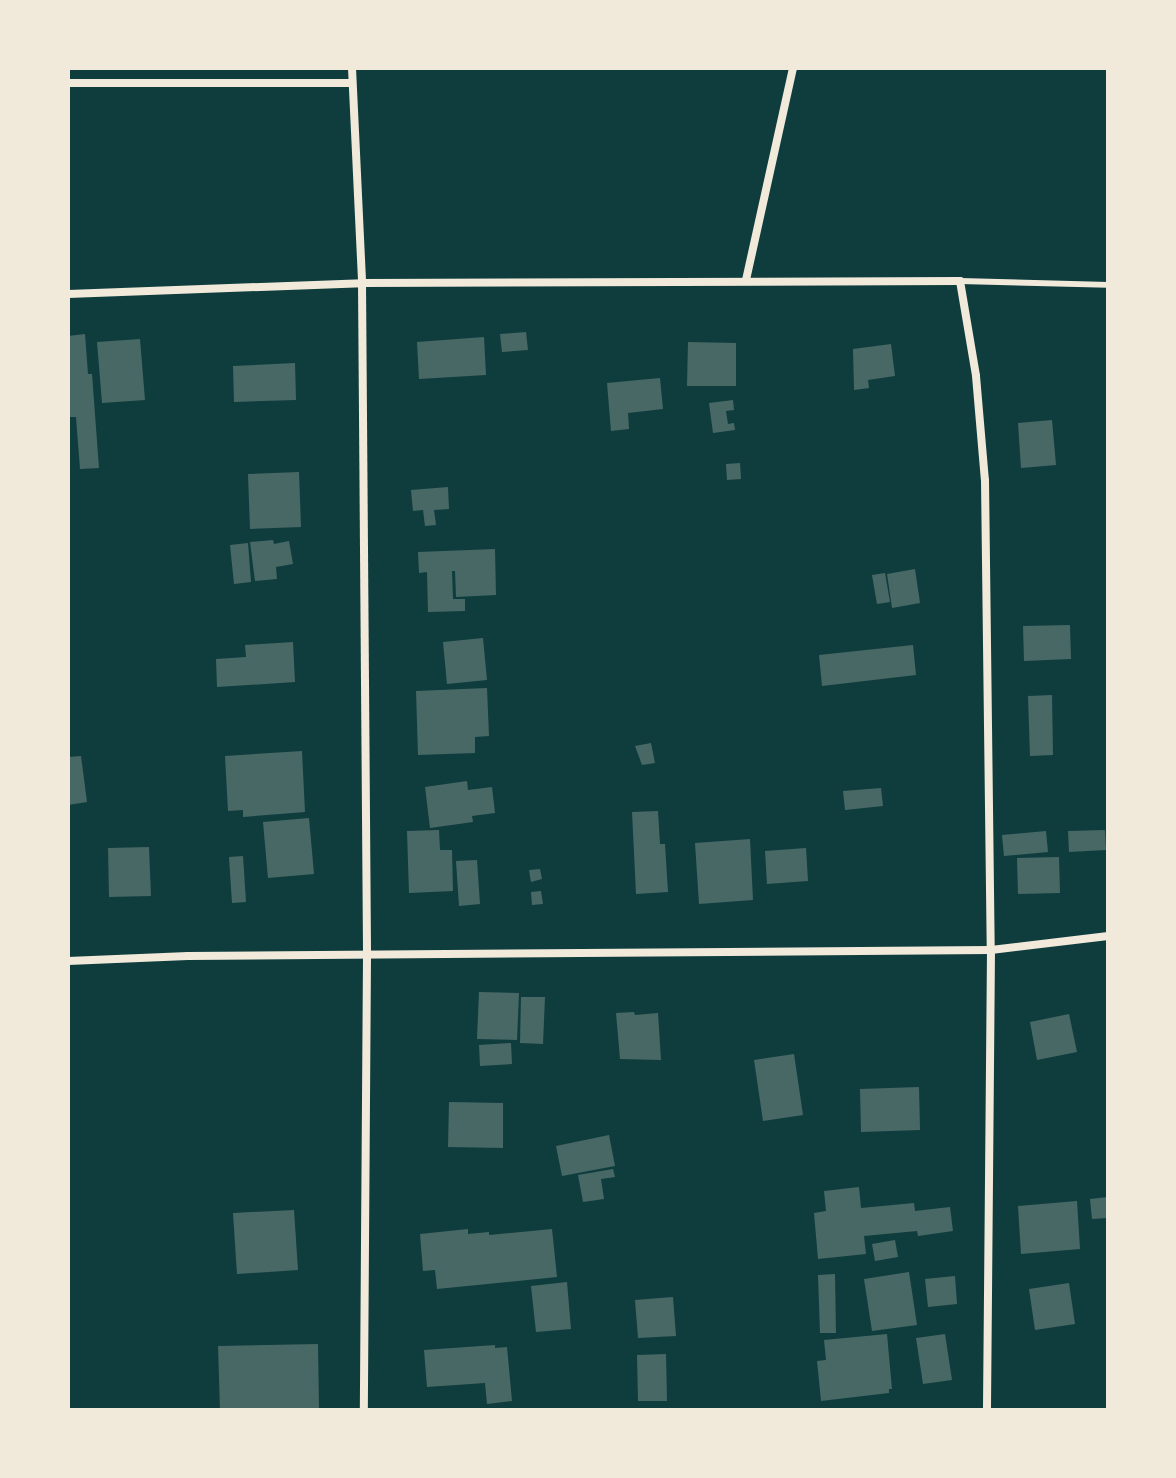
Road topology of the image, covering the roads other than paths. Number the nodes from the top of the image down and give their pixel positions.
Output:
1 (352, 68) edge
2 (793, 68) edge
3 (68, 83) edge
4 (351, 83) junction
5 (746, 280) junction
6 (960, 281) junction
7 (362, 283) junction
8 (1108, 285) edge
9 (68, 294) edge
10 (1108, 936) edge
11 (991, 950) junction
12 (367, 957) junction
13 (68, 961) edge
14 (364, 1410) edge
15 (987, 1410) edge

1 - 4 street
2 - 5 street
3 - 4 street
4 - 7 street
5 - 6 street
5 - 7 street
6 - 8 lane
6 - 11 street
7 - 9 street
7 - 12 street
10 - 11 street
11 - 12 street
11 - 15 street
12 - 13 street
12 - 14 street

